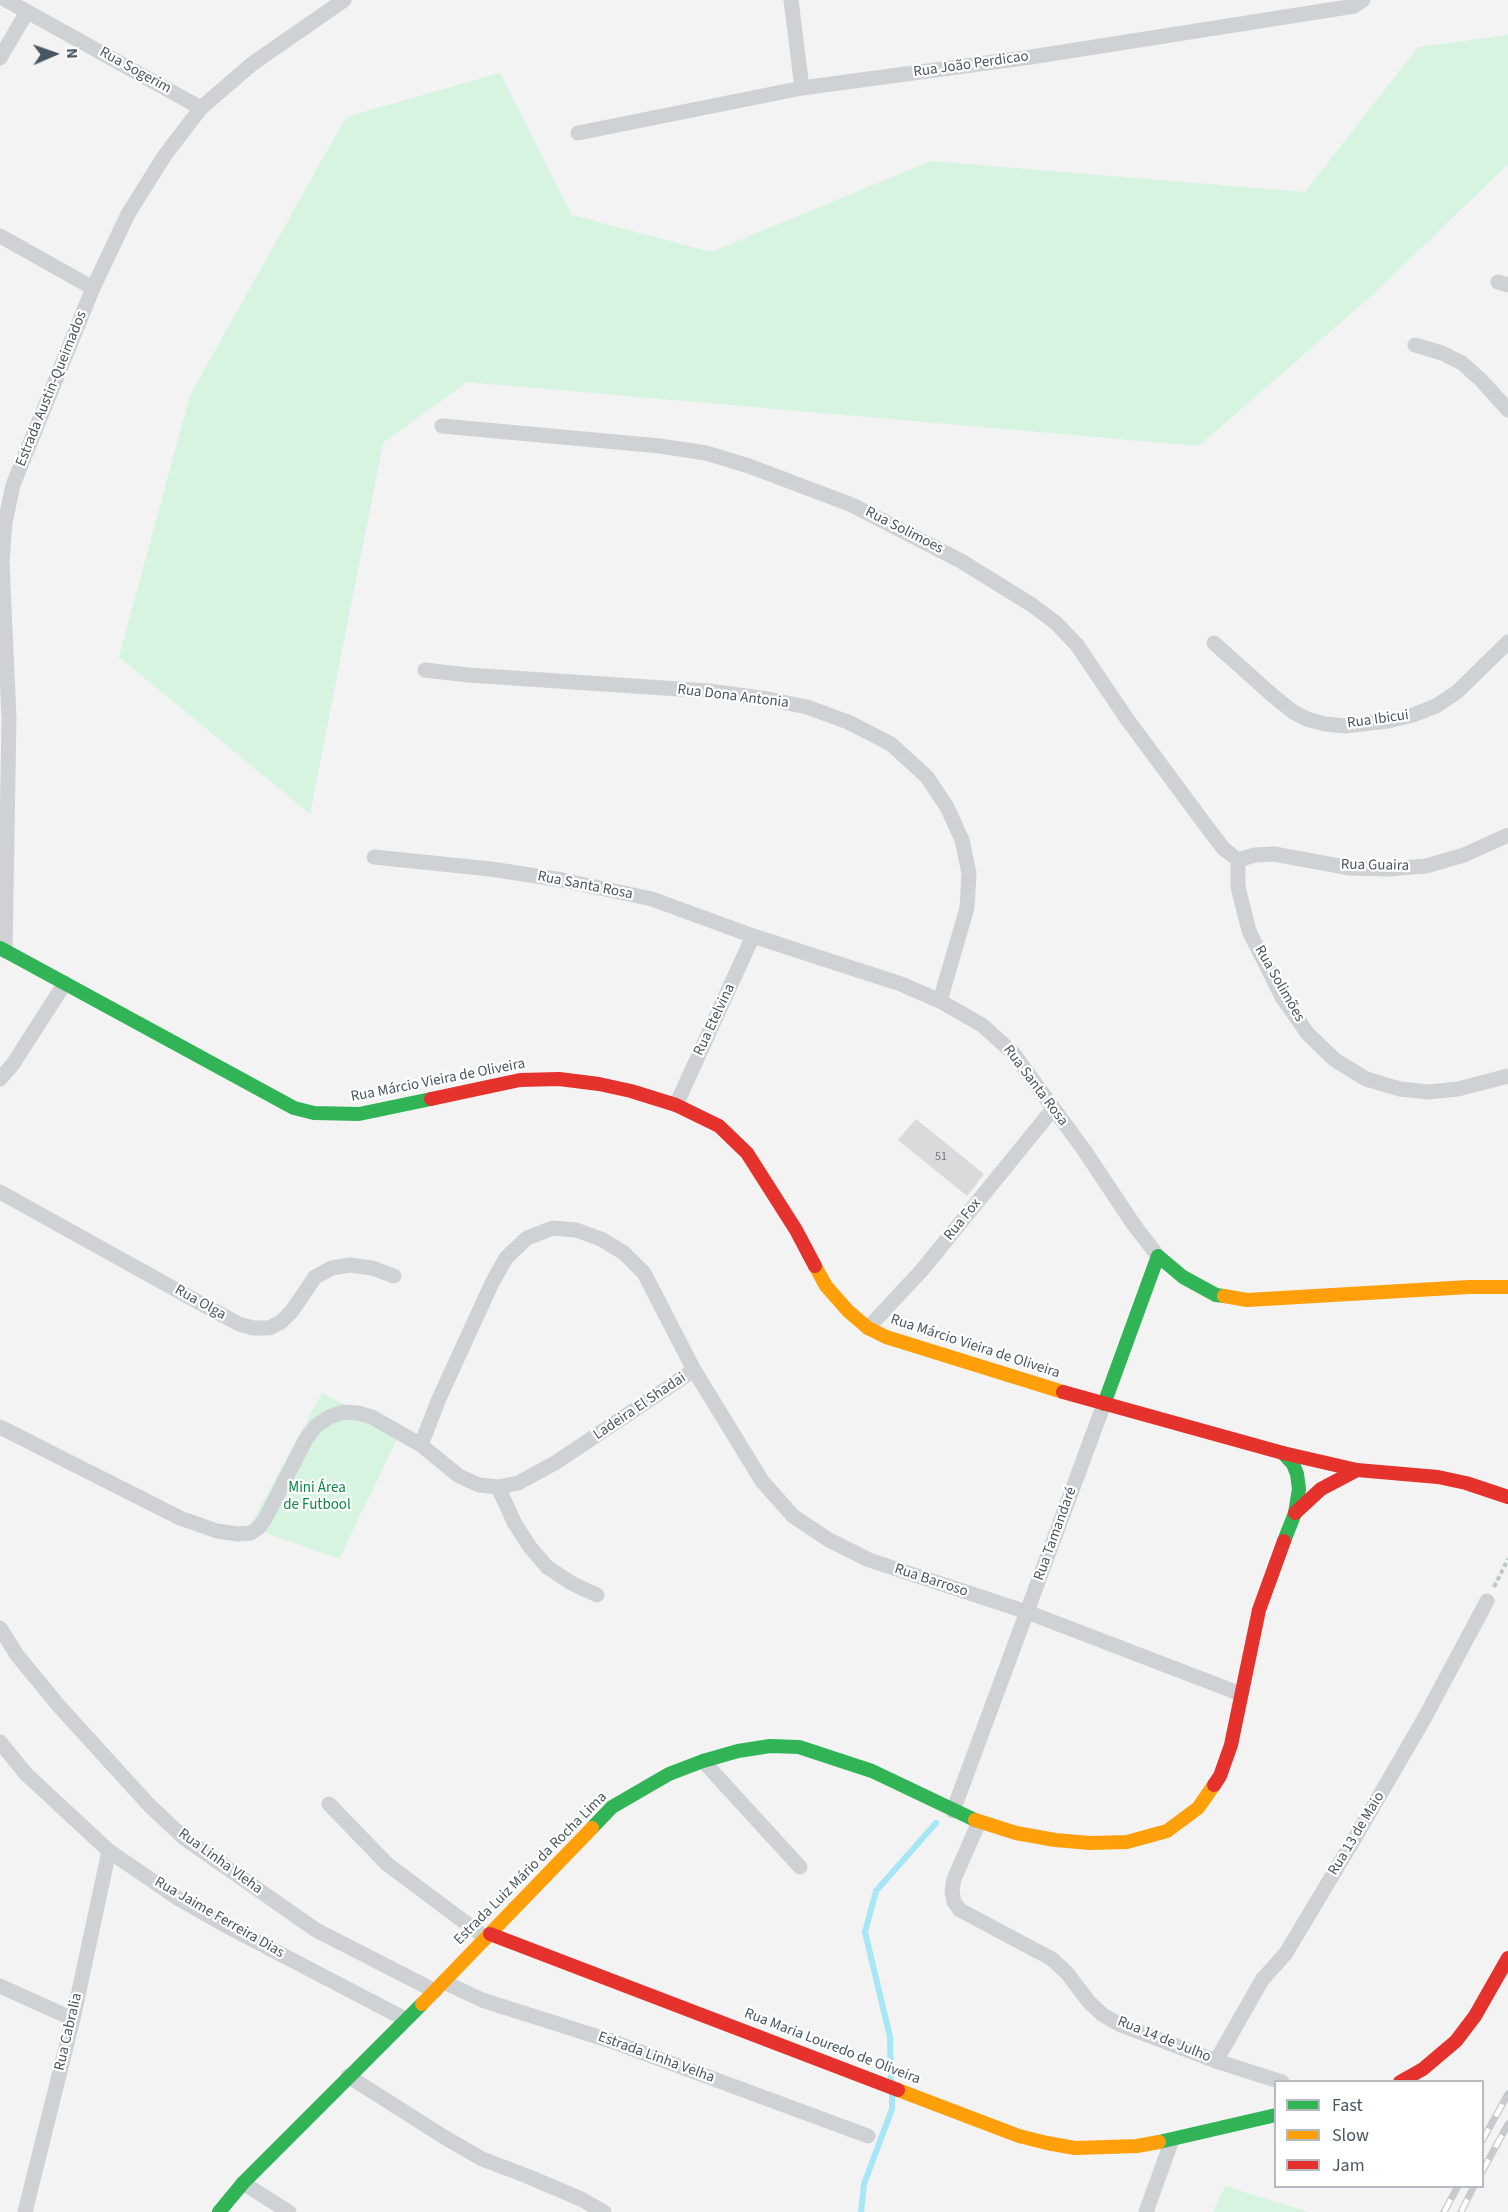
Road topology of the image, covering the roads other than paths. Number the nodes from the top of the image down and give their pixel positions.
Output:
1 (6, 0) edge
2 (344, 0) edge
3 (791, 0) edge
4 (1363, 0) edge
5 (27, 12) junction
6 (0, 58) edge
7 (802, 88) junction
8 (201, 108) junction
9 (578, 133) dead end
10 (0, 236) edge
11 (93, 288) junction
12 (1415, 345) dead end
13 (1508, 410) edge
14 (442, 426) dead end
15 (7, 481) edge
16 (1508, 642) edge
17 (1214, 643) dead end
18 (425, 670) dead end
19 (4, 716) edge
20 (1508, 835) edge
21 (374, 857) dead end
22 (1238, 860) junction
23 (753, 936) junction
24 (3, 950) edge
25 (65, 983) junction
26 (940, 1001) junction
27 (1508, 1076) edge
28 (0, 1079) edge
29 (676, 1105) junction
30 (1053, 1109) junction
31 (0, 1192) edge
32 (1158, 1256) junction
33 (394, 1276) dead end
34 (1508, 1287) edge
35 (868, 1328) junction
36 (694, 1370) junction
37 (1104, 1404) junction
38 (0, 1427) edge
39 (422, 1445) junction
40 (1283, 1453) junction
41 (1357, 1470) junction
42 (498, 1487) junction
43 (1508, 1497) edge
44 (1295, 1513) junction
45 (597, 1595) dead end
46 (1488, 1601) dead end
47 (1027, 1612) junction
48 (0, 1628) edge
49 (1241, 1694) junction
50 (0, 1742) edge
51 (703, 1761) junction
52 (329, 1804) dead end
53 (953, 1811) junction
54 (980, 1822) junction
55 (109, 1851) junction
56 (800, 1867) dead end
57 (488, 1936) junction
58 (1508, 1958) edge
59 (0, 1986) edge
60 (440, 1986) junction
61 (73, 2019) junction
62 (405, 2019) junction
63 (1216, 2061) junction
64 (348, 2076) junction
65 (1276, 2080) edge
66 (1404, 2080) edge
67 (1274, 2115) edge
68 (868, 2136) dead end
69 (1172, 2140) junction
70 (243, 2182) junction
71 (25, 2212) edge
72 (219, 2212) edge
73 (290, 2212) edge
74 (604, 2212) edge
75 (1146, 2212) edge

1 - 5 street, Rua Sogerim
2 - 8 street, Estrada Austin-Queimados
3 - 7 street
4 - 7 street, Rua João Perdicao
5 - 6 street
5 - 8 street, Rua Sogerim
7 - 9 street, Rua João Perdicao
8 - 11 street, Estrada Austin-Queimados
10 - 11 street
11 - 15 street, Estrada Austin-Queimados
12 - 13 street
14 - 22 street, Rua Solimoes
15 - 19 street, Estrada Austin-Queimados
16 - 17 street, Rua Ibicui
18 - 26 street, Rua Dona Antonia
19 - 24 street, Estrada Austin-Queimados
20 - 22 street, Rua Guaira
21 - 23 street, Rua Santa Rosa
22 - 27 street, Rua Solimões
23 - 26 street, Rua Santa Rosa
23 - 29 street, Rua Etelvina
24 - 25 main road, Rua Márcio Vieira de Oliveira
25 - 28 street
25 - 29 main road, Rua Márcio Vieira de Oliveira
26 - 30 street, Rua Santa Rosa
29 - 35 main road, Rua Márcio Vieira de Oliveira
30 - 32 street, Rua Santa Rosa
30 - 35 street, Rua Fox
31 - 33 street, Rua Olga
32 - 34 main road, Rua Santa Rosa
32 - 37 main road, Rua Tamandaré
35 - 37 main road, Rua Márcio Vieira de Oliveira
36 - 39 street, Ladeira El Shadai
36 - 42 street, Ladeira El Shadai
36 - 47 street, Rua Barroso
37 - 40 main road, Rua Márcio Vieira de Oliveira
37 - 47 street, Rua Tamandaré
38 - 39 street
39 - 42 street, Ladeira El Shadai
40 - 41 main road, Rua Márcio Vieira de Oliveira
40 - 44 main road, Estrada Luiz Mário da Rocha Lima
41 - 43 main road, Rua Márcio Vieira de Oliveira
41 - 44 main road, Estrada Luiz Mário da Rocha Lima
42 - 45 street
44 - 49 main road, Estrada Luiz Mário da Rocha Lima
46 - 63 street, Rua 13 de Maio
47 - 49 street, Rua Barroso
47 - 53 street, Rua Tamandaré
48 - 60 street, Rua Linha Vleha
49 - 54 main road, Estrada Luiz Mário da Rocha Lima
50 - 55 street, Rua Jaime Ferreira Dias
51 - 53 main road, Estrada Luiz Mário da Rocha Lima
51 - 56 street
51 - 57 main road, Estrada Luiz Mário da Rocha Lima
52 - 57 street
53 - 54 main road, Estrada Luiz Mário da Rocha Lima
54 - 63 street, Rua 14 de Julho
55 - 61 street, Rua Cabralia
55 - 62 street, Rua Jaime Ferreira Dias
57 - 60 main road, Estrada Luiz Mário da Rocha Lima
57 - 69 main road, Rua Maria Louredo de Oliveira
58 - 66 main road
59 - 61 street
60 - 62 main road, Estrada Luiz Mário da Rocha Lima
60 - 68 street, Estrada Linha Velha
61 - 71 street, Rua Cabralia
62 - 64 main road, Estrada Luiz Mário da Rocha Lima
63 - 65 street, Rua 14 de Julho
64 - 70 main road, Estrada Luiz Mário da Rocha Lima
64 - 74 street
67 - 69 main road, Rua Maria Louredo de Oliveira
69 - 75 street
70 - 72 main road, Estrada Luiz Mário da Rocha Lima
70 - 73 street

